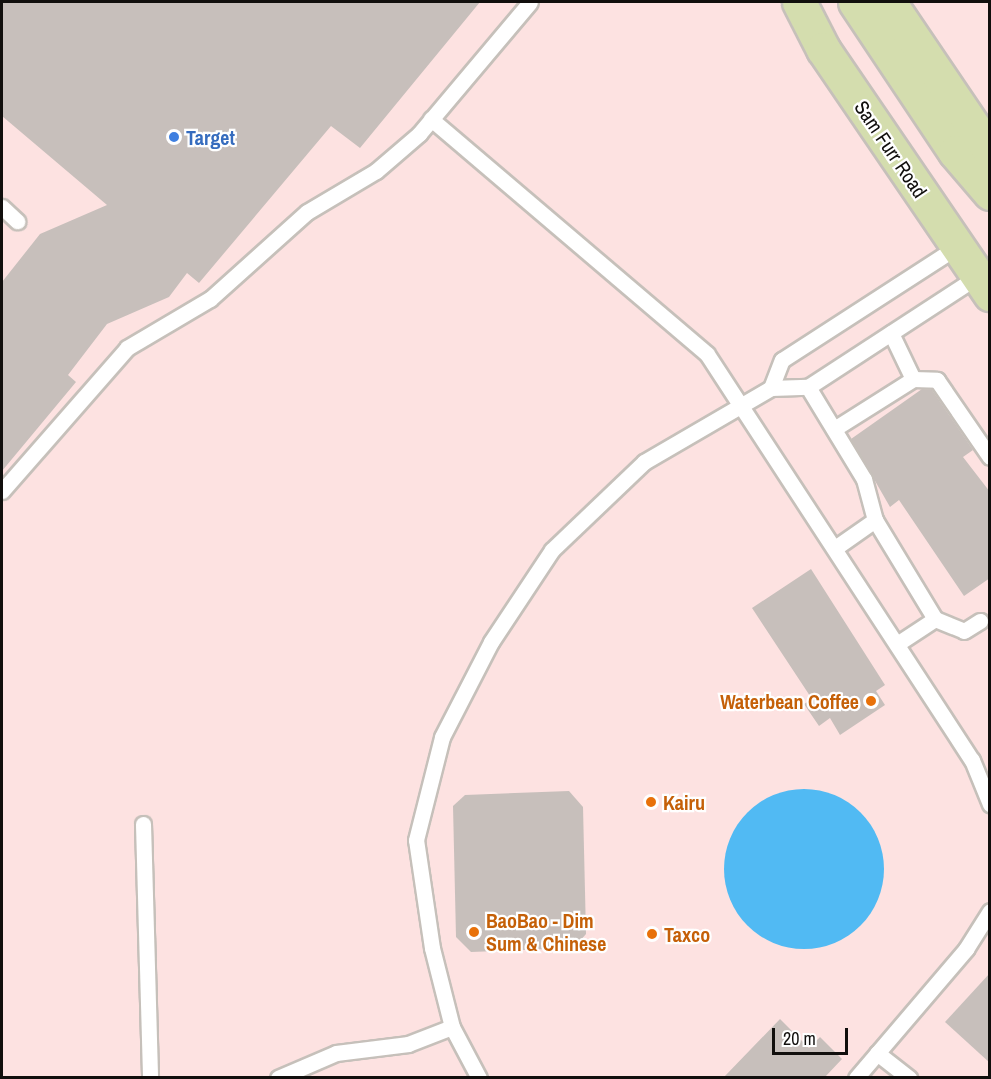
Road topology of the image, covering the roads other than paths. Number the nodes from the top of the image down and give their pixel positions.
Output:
1 (530, 2) edge
2 (799, 2) edge
3 (855, 2) edge
4 (889, 2) edge
5 (431, 119) junction
6 (990, 151) edge
7 (990, 193) edge
8 (2, 207) edge
9 (17, 221) dead end
10 (958, 246) junction
11 (986, 275) edge
12 (891, 333) junction
13 (913, 378) junction
14 (808, 387) junction
15 (771, 388) junction
16 (742, 405) junction
17 (834, 429) junction
18 (990, 456) edge
19 (2, 491) edge
20 (875, 520) junction
21 (835, 548) junction
22 (935, 619) junction
23 (980, 621) dead end
24 (897, 644) junction
25 (990, 804) edge
26 (143, 824) dead end
27 (990, 911) edge
28 (452, 1027) junction
29 (877, 1053) junction
30 (150, 1077) edge
31 (278, 1077) edge
32 (479, 1077) edge
33 (855, 1077) edge
34 (909, 1077) edge

1 - 5 lane
2 - 10 main road, Sam Furr Road
3 - 7 main road
4 - 6 main road
5 - 16 lane
5 - 19 lane
8 - 9 lane
10 - 11 main road
10 - 15 lane
11 - 12 lane
12 - 13 lane
12 - 14 lane
13 - 17 lane
13 - 18 lane
14 - 15 lane
14 - 17 lane
15 - 16 lane
16 - 21 lane
16 - 28 lane
17 - 20 lane
20 - 21 lane
20 - 22 lane
21 - 24 lane
22 - 23 lane
22 - 24 lane
24 - 25 lane
26 - 30 lane
27 - 29 lane
28 - 31 lane
28 - 32 lane
29 - 33 lane
29 - 34 lane

